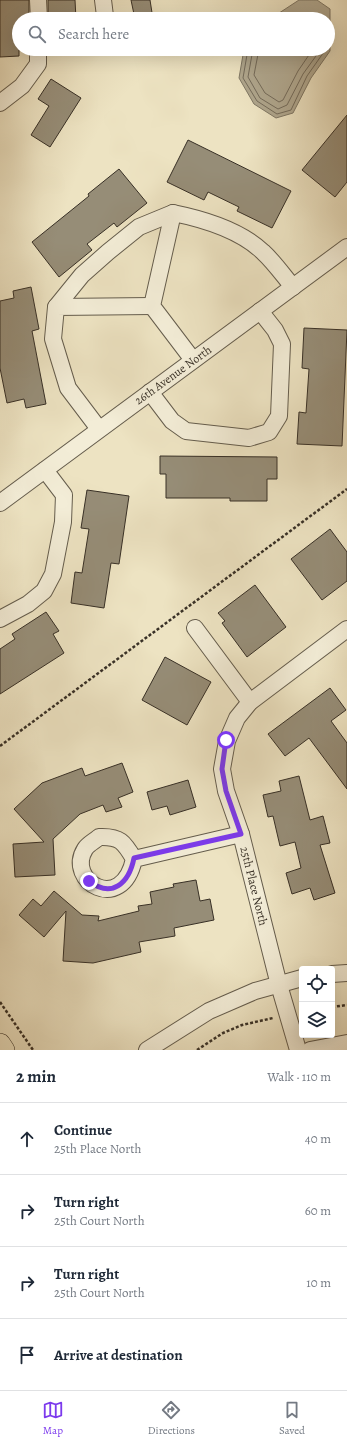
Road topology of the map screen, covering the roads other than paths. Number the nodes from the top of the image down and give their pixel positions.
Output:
1 (38, 0) edge
2 (103, 0) edge
3 (39, 12) edge
4 (104, 12) edge
5 (38, 56) edge
6 (0, 103) edge
7 (173, 213) junction
8 (347, 247) edge
9 (293, 287) junction
10 (152, 306) junction
11 (56, 307) junction
12 (260, 311) junction
13 (193, 360) junction
14 (150, 392) junction
15 (99, 430) junction
16 (45, 470) junction
17 (0, 503) edge
18 (0, 620) edge
19 (195, 628) dead end
20 (345, 634) edge
21 (250, 702) junction
22 (241, 834) junction
23 (134, 858) dead end
24 (347, 973) edge
25 (335, 974) edge
26 (299, 979) edge
27 (279, 985) junction
28 (0, 1044) edge
29 (347, 1044) edge
30 (4, 1050) edge
31 (147, 1050) edge
32 (298, 1050) edge
33 (310, 1050) edge

1 - 3 street
2 - 4 street
5 - 6 street
7 - 9 street
7 - 10 street
7 - 11 street
8 - 9 street, 26th Avenue North
9 - 12 street, 26th Avenue North
10 - 11 street
10 - 13 street
11 - 15 street
12 - 13 street, 26th Avenue North
12 - 14 street
13 - 14 street, 26th Avenue North
14 - 15 street, 26th Avenue North
15 - 16 street, 26th Avenue North
16 - 17 street, 26th Avenue North
16 - 18 street
19 - 21 street
20 - 21 street, 25th Place North
21 - 22 street, 25th Place North
22 - 23 street
22 - 27 street, 25th Place North
24 - 25 street
26 - 27 street
27 - 31 street
27 - 32 street, 25th Place North
28 - 30 main road
29 - 33 street

